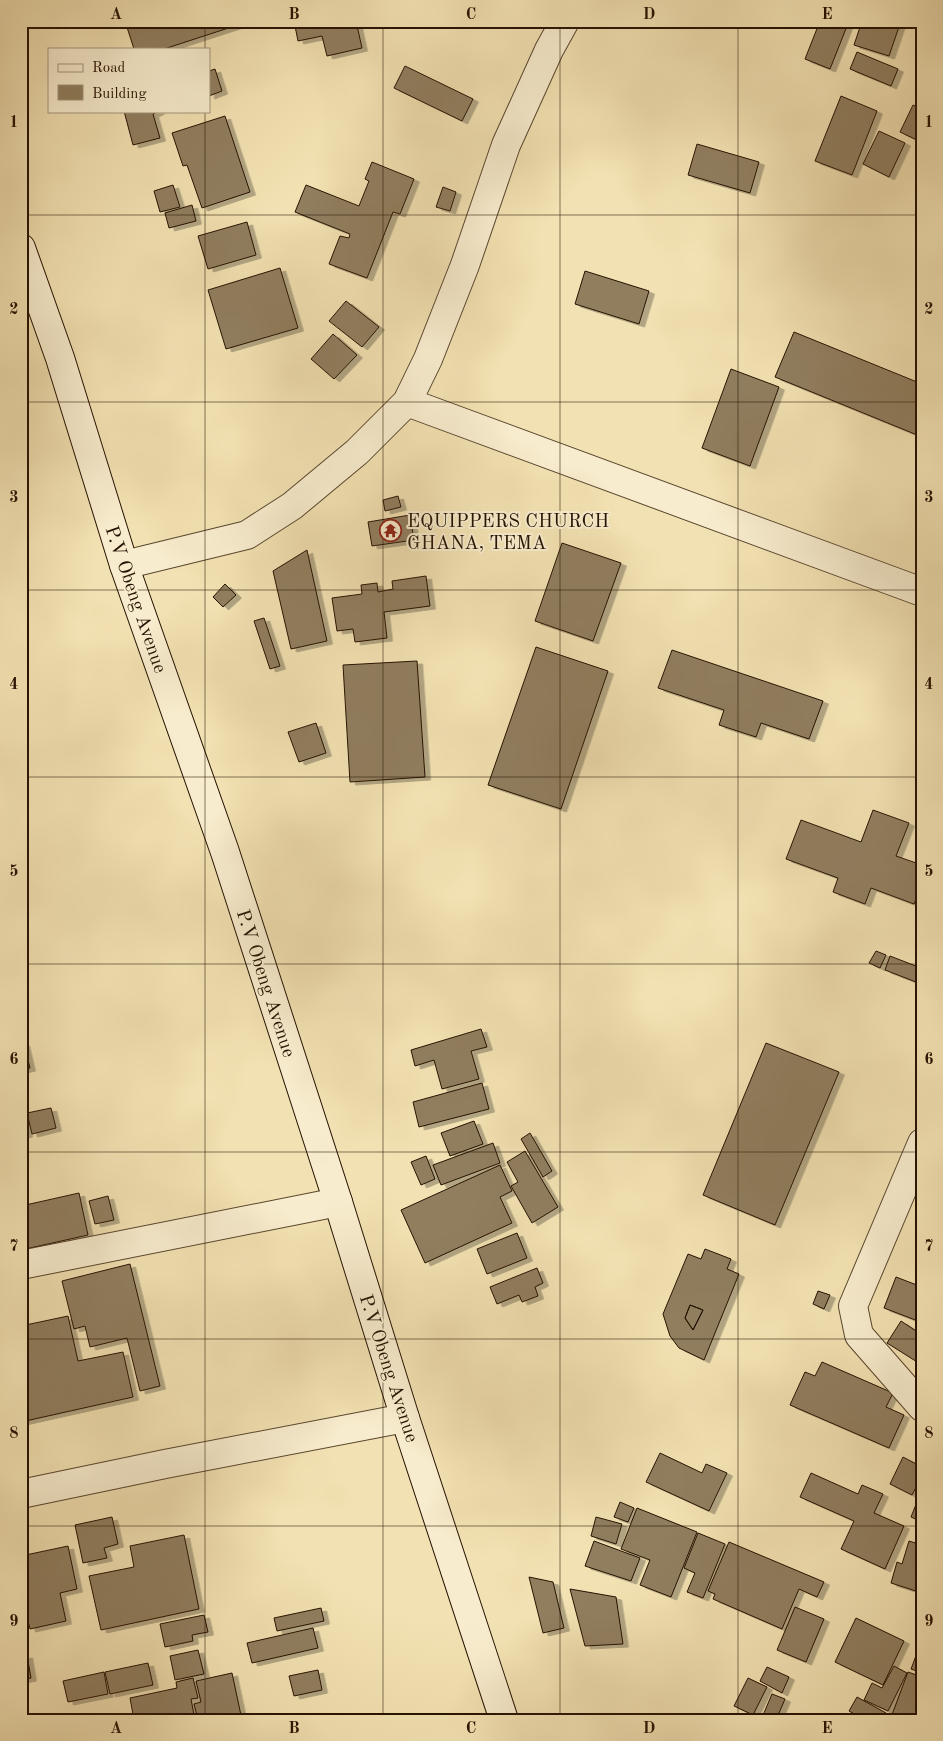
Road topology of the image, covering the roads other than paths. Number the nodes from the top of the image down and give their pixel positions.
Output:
1 (565, 21) edge
2 (21, 248) edge
3 (407, 402) junction
4 (124, 565) junction
5 (922, 592) edge
6 (922, 1143) edge
7 (338, 1202) junction
8 (21, 1265) edge
9 (922, 1407) edge
10 (405, 1418) junction
11 (21, 1494) edge
12 (504, 1720) edge

1 - 3 street
2 - 4 street, P.V Obeng Avenue
3 - 4 street
3 - 5 street
4 - 7 street, P.V Obeng Avenue
6 - 9 street
7 - 8 street
7 - 10 street, P.V Obeng Avenue
10 - 11 street
10 - 12 street, P.V Obeng Avenue

